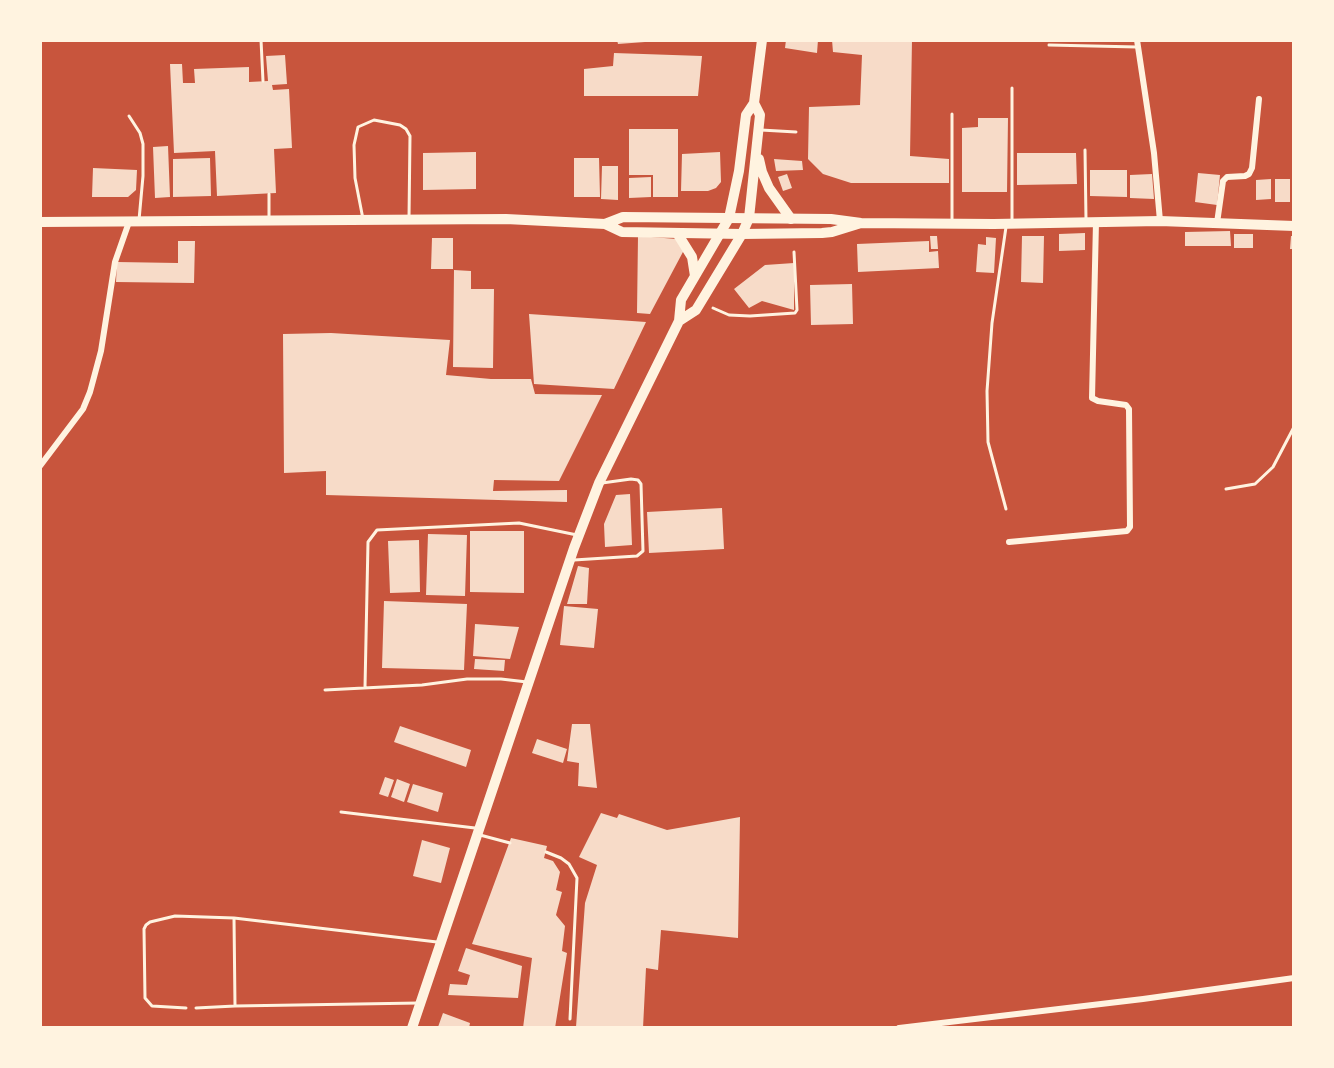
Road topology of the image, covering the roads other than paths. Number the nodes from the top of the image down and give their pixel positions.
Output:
1 (261, 40) edge
2 (762, 40) edge
3 (1138, 44) edge
4 (1049, 45) dead end
5 (263, 81) dead end
6 (1012, 88) dead end
7 (1259, 99) dead end
8 (754, 103) junction
9 (952, 114) dead end
10 (129, 116) dead end
11 (759, 130) junction
12 (796, 132) dead end
13 (1084, 150) dead end
14 (757, 153) junction
15 (269, 194) dead end
16 (729, 218) junction
17 (749, 218) junction
18 (791, 219) junction
19 (363, 220) junction
20 (408, 220) junction
21 (268, 221) junction
22 (1160, 221) junction
23 (40, 222) edge
24 (134, 222) junction
25 (1091, 222) junction
26 (861, 223) junction
27 (1217, 223) junction
28 (605, 224) junction
29 (952, 224) junction
30 (1010, 224) junction
31 (1293, 226) edge
32 (677, 233) junction
33 (721, 233) junction
34 (742, 234) junction
35 (795, 252) dead end
36 (695, 276) junction
37 (712, 308) dead end
38 (679, 321) junction
39 (1293, 427) edge
40 (40, 466) edge
41 (599, 483) junction
42 (1226, 489) dead end
43 (1006, 509) dead end
44 (578, 536) junction
45 (1009, 542) dead end
46 (569, 561) junction
47 (527, 682) junction
48 (365, 687) junction
49 (325, 690) dead end
50 (341, 812) dead end
51 (479, 832) junction
52 (510, 843) dead end
53 (546, 852) dead end
54 (234, 918) junction
55 (440, 942) junction
56 (1293, 978) edge
57 (421, 1003) junction
58 (235, 1006) junction
59 (186, 1008) dead end
60 (196, 1008) dead end
61 (570, 1019) dead end
62 (412, 1028) edge
63 (899, 1028) edge

1 - 5 lane
2 - 8 main road
3 - 4 lane
3 - 22 street
6 - 30 lane
7 - 27 street
8 - 11 main road
8 - 16 main road
9 - 29 lane
10 - 24 lane
11 - 12 lane
11 - 14 main road
13 - 25 lane
14 - 17 main road
14 - 18 main road
15 - 21 lane
16 - 17 main road
16 - 28 main road
16 - 33 main road
17 - 18 main road
17 - 34 main road
18 - 26 main road
19 - 20 main road
19 - 20 lane
19 - 21 main road
20 - 28 main road
21 - 24 main road
22 - 25 main road
22 - 27 main road
23 - 24 main road
24 - 40 street
25 - 30 main road
25 - 45 street
26 - 29 main road
26 - 34 main road
27 - 31 main road
28 - 32 main road
29 - 30 main road
30 - 43 lane
32 - 33 main road
32 - 36 main road
33 - 34 main road
33 - 36 main road
34 - 38 main road
35 - 37 lane
36 - 38 main road
38 - 41 main road
39 - 42 lane
41 - 44 main road
41 - 46 lane
44 - 46 main road
44 - 48 lane
46 - 47 main road
47 - 48 lane
47 - 51 main road
48 - 49 lane
50 - 51 lane
51 - 52 lane
51 - 55 main road
53 - 61 lane
54 - 55 lane
54 - 58 lane
54 - 59 lane
55 - 57 main road
56 - 63 street
57 - 58 lane
57 - 62 main road
58 - 60 lane

